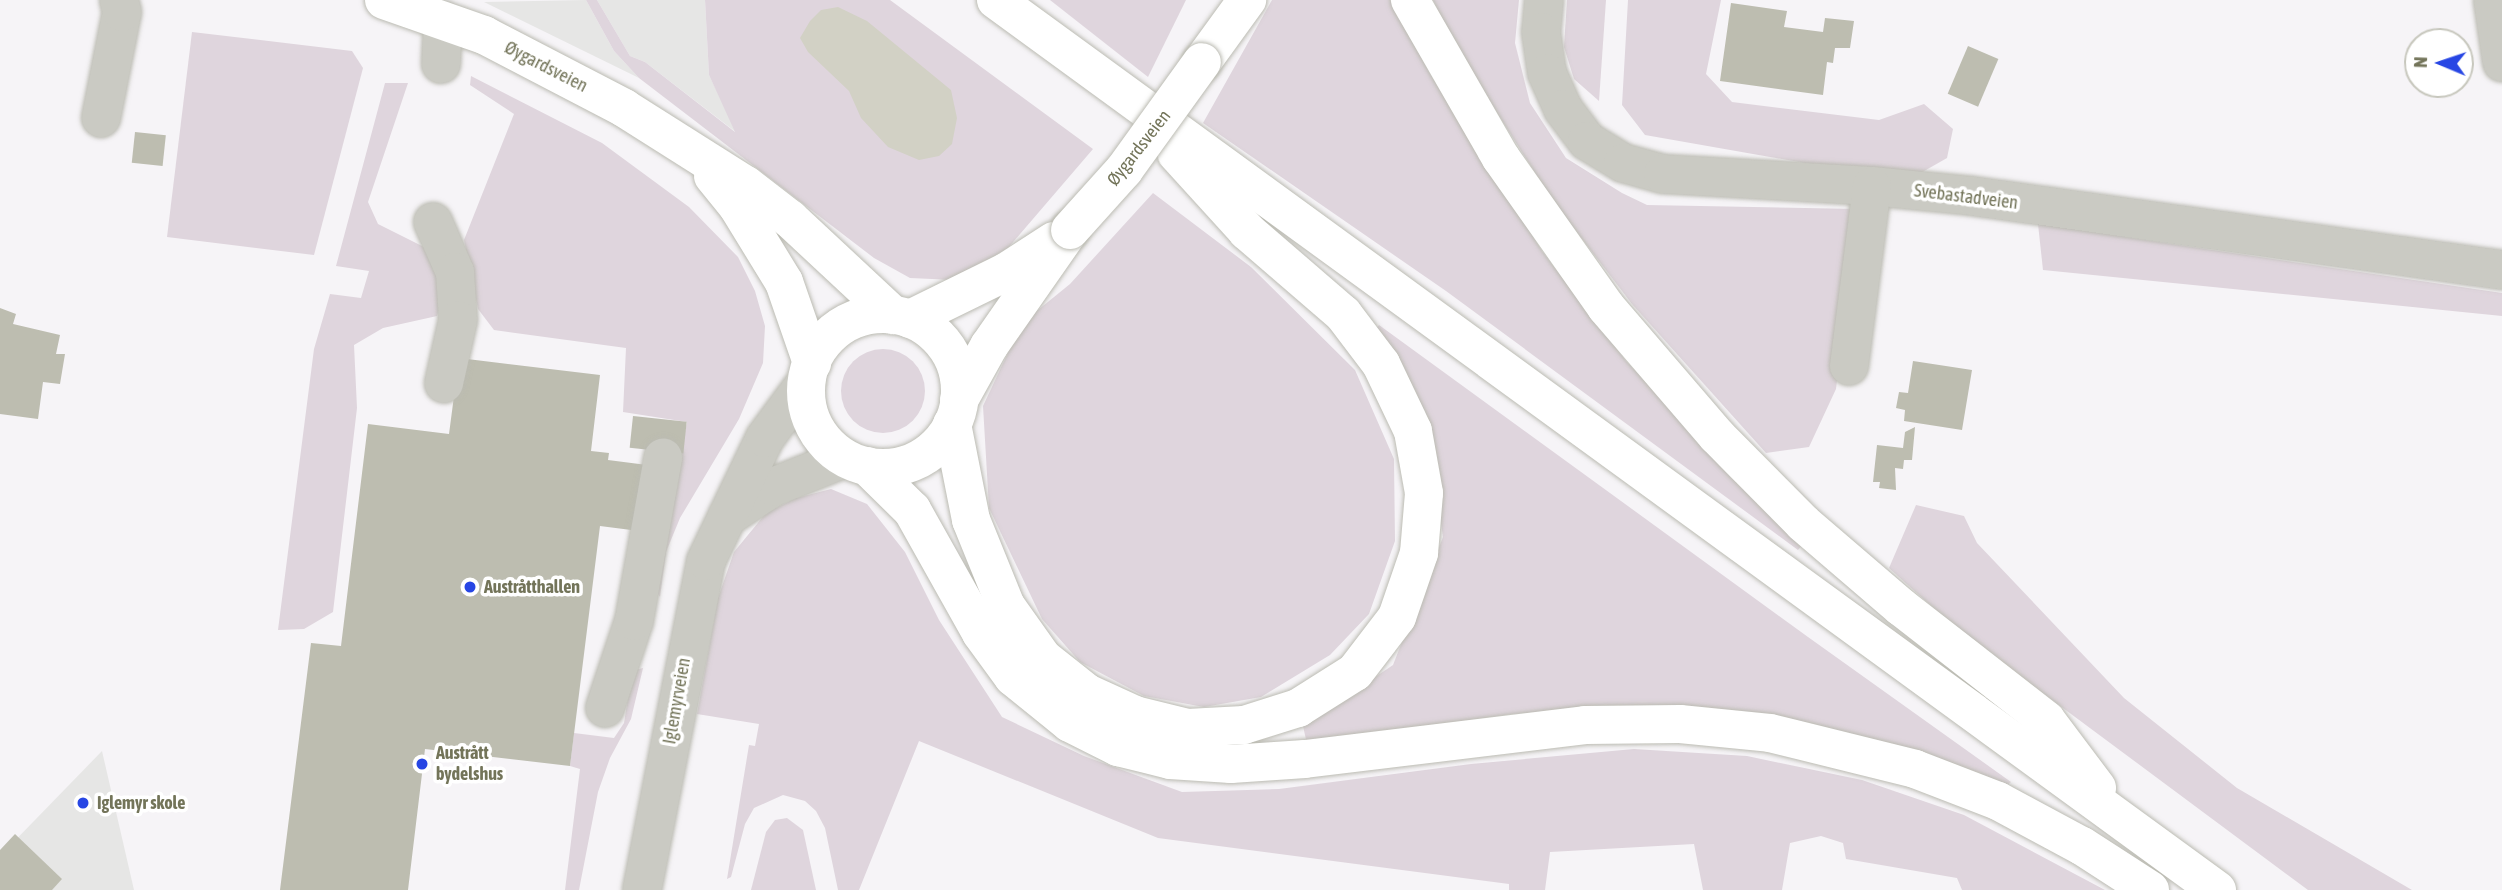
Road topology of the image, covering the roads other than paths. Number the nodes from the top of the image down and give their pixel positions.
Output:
1 (119, 0) edge
2 (384, 0) edge
3 (996, 0) edge
4 (1410, 0) edge
5 (1544, 0) edge
6 (2493, 0) edge
7 (1230, 8) edge
8 (443, 20) junction
9 (2502, 62) edge
10 (441, 65) dead end
11 (1118, 90) junction
12 (102, 118) dead end
13 (696, 156) junction
14 (1872, 186) junction
15 (433, 222) dead end
16 (1070, 230) junction
17 (2502, 270) edge
18 (902, 317) junction
19 (1849, 366) dead end
20 (809, 372) junction
21 (444, 383) dead end
22 (955, 412) junction
23 (663, 458) dead end
24 (856, 462) junction
25 (727, 517) junction
26 (634, 621) junction
27 (688, 639) junction
28 (605, 708) dead end
29 (2122, 820) junction
30 (642, 890) edge
31 (2151, 890) edge
32 (2217, 890) edge

1 - 12 street
2 - 8 main road, Øygardsveien
3 - 11 main road
4 - 29 main road
5 - 14 street, Svebastadveien
6 - 9 street
7 - 16 main road, Øygardsveien, bridge
8 - 10 street
8 - 13 main road, Øygardsveien
11 - 22 main road
11 - 29 main road
13 - 18 main road, Øygardsveien
13 - 20 main road, Øygardsveien
14 - 17 street, Svebastadveien
14 - 19 street
15 - 21 street
16 - 18 main road, Øygardsveien
16 - 22 main road, Øygardsveien
18 - 20 main road, Øygardsveien
18 - 22 main road, Øygardsveien
20 - 24 main road, Øygardsveien
20 - 25 street, Iglemyrveien
22 - 24 main road, Øygardsveien
23 - 26 street
24 - 25 street
24 - 31 main road
25 - 27 street, Iglemyrveien
26 - 27 street
26 - 28 street
27 - 30 street, Iglemyrveien
29 - 32 main road

